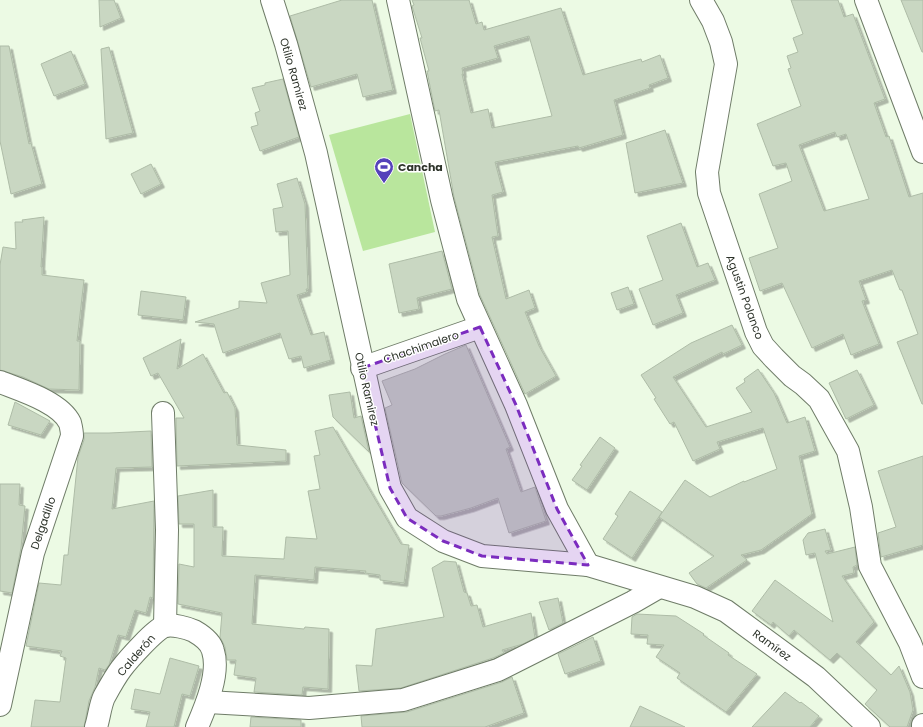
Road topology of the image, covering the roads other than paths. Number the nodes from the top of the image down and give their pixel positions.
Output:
1 (272, 0) edge
2 (398, 0) edge
3 (701, 0) edge
4 (866, 0) edge
5 (923, 152) edge
6 (480, 327) junction
7 (362, 368) junction
8 (0, 382) edge
9 (163, 413) dead end
10 (588, 566) junction
11 (659, 587) junction
12 (165, 626) junction
13 (923, 677) edge
14 (208, 702) junction
15 (0, 705) edge
16 (96, 727) edge
17 (197, 727) edge
18 (869, 727) edge

1 - 7 street, Otilio Ramirez
2 - 6 street
3 - 13 street, Agustin Polanco
4 - 5 street
6 - 7 street, Chachimalero
6 - 10 street
7 - 10 street, Otilio Ramirez
8 - 15 street, Delgadillo
9 - 12 street
10 - 11 street, Otilio Ramirez
11 - 14 street
11 - 18 street, Ramírez
12 - 14 street, Calderón
12 - 16 street, Calderón
14 - 17 street, Calderón

